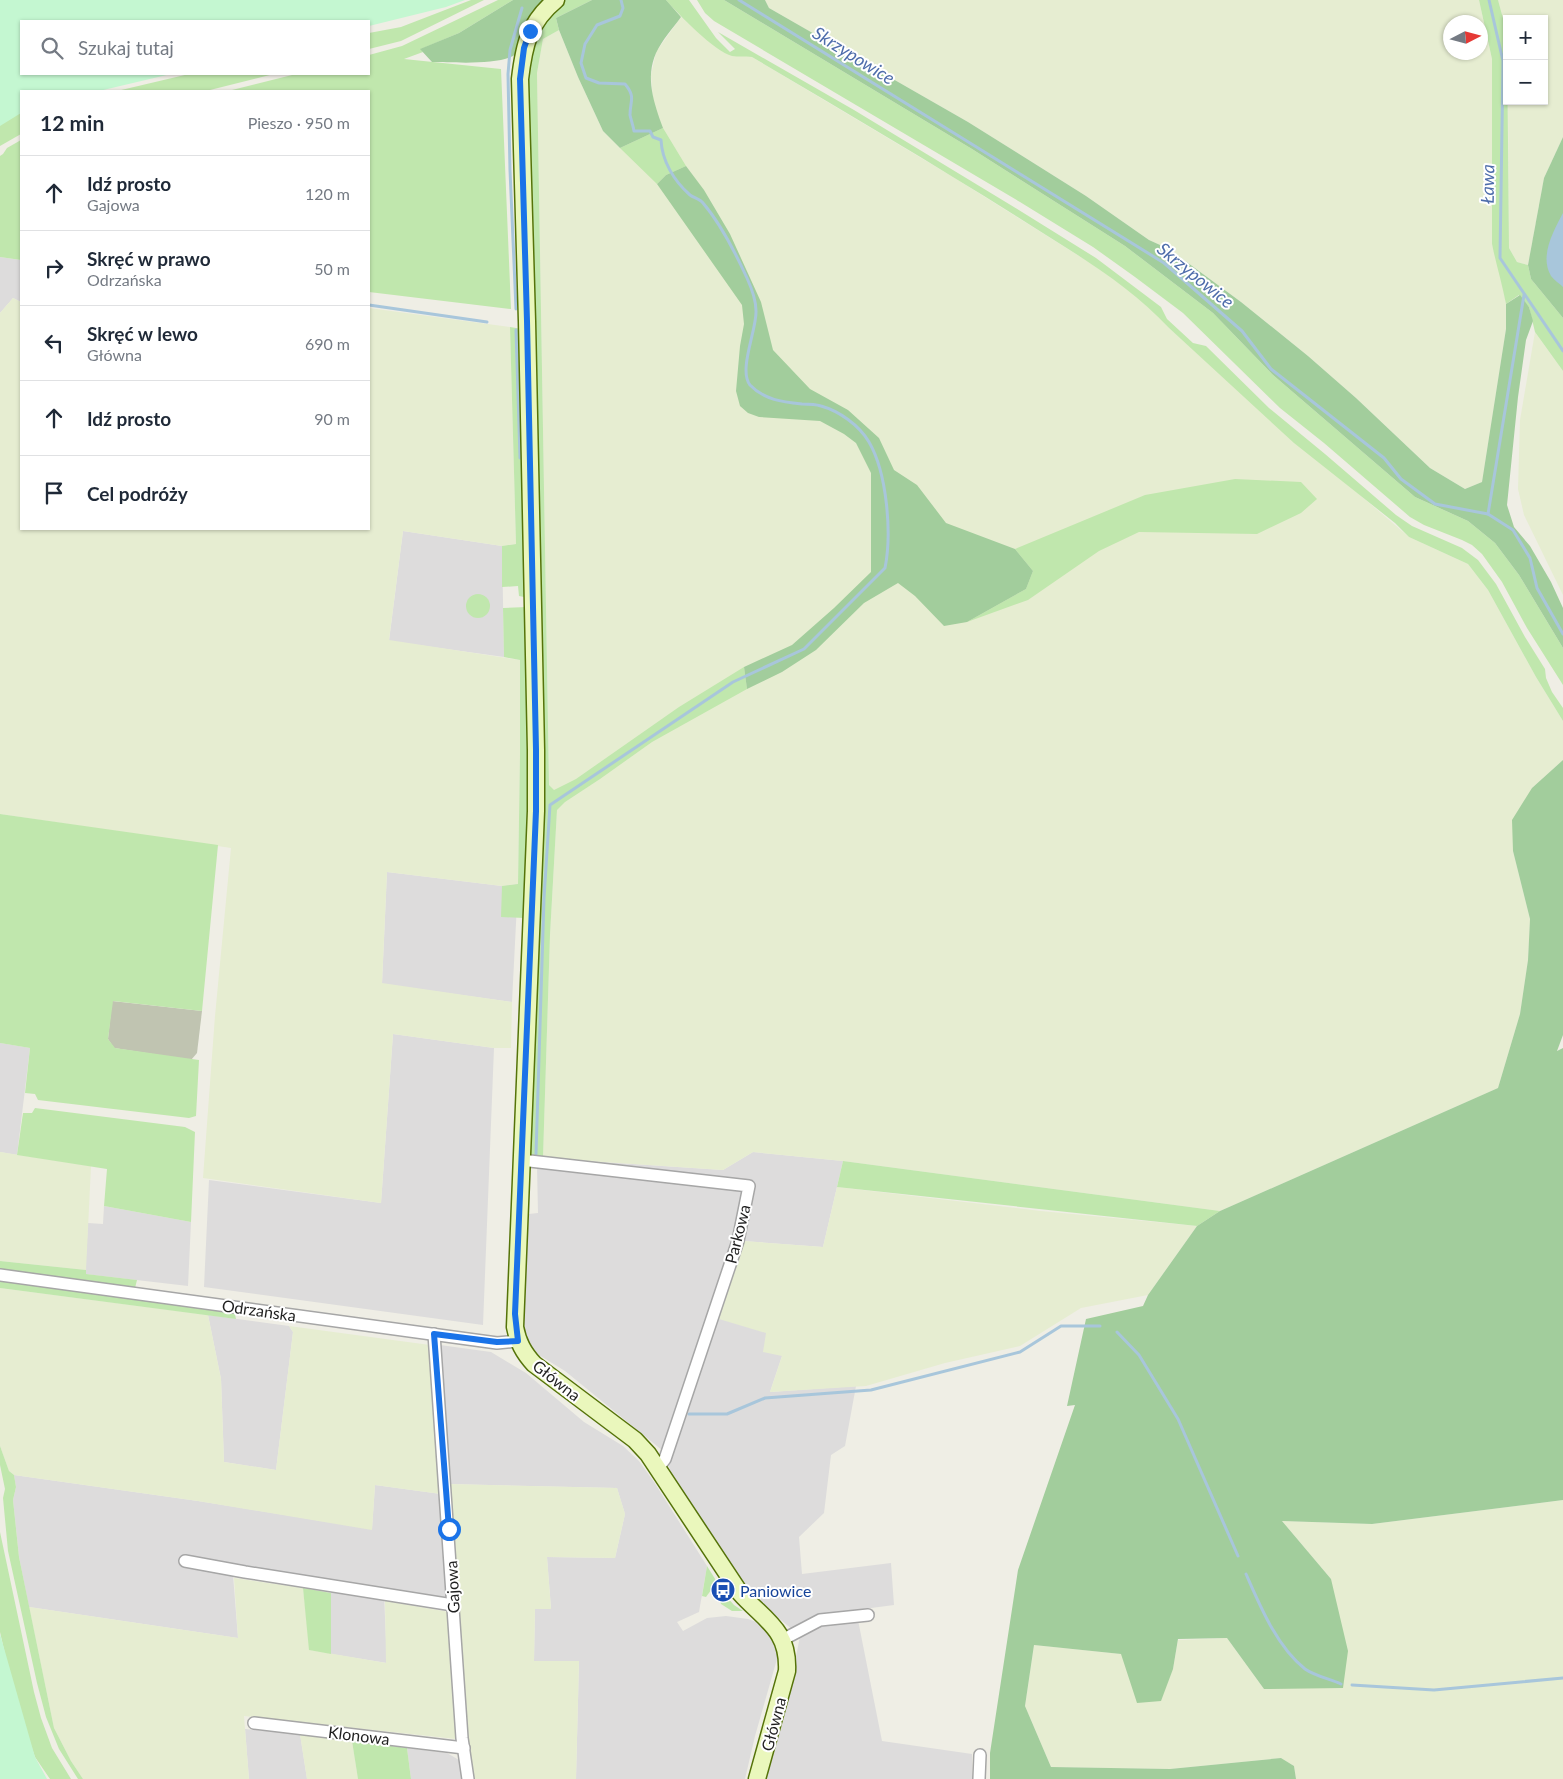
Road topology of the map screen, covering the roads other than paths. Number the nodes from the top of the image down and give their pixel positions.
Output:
1 (556, 0) edge
2 (521, 1160) junction
3 (0, 1275) edge
4 (434, 1334) junction
5 (518, 1341) junction
6 (658, 1468) junction
7 (184, 1561) dead end
8 (453, 1605) junction
9 (868, 1615) dead end
10 (782, 1640) junction
11 (254, 1723) dead end
12 (464, 1748) junction
13 (980, 1755) dead end
14 (468, 1779) edge
15 (757, 1779) edge
16 (979, 1779) edge

1 - 2 street, Główna
2 - 5 street, Główna
2 - 6 street, Parkowa
3 - 4 street, Odrzańska
4 - 5 street, Odrzańska
4 - 8 street, Gajowa
5 - 6 street, Główna
6 - 10 street, Główna
7 - 8 street
8 - 12 street, Gajowa
9 - 10 street
10 - 15 street, Główna
11 - 12 street, Klonowa
12 - 14 street, Gajowa
13 - 16 street

